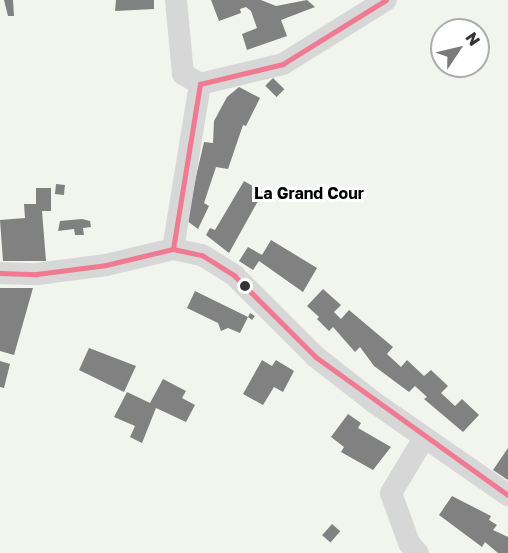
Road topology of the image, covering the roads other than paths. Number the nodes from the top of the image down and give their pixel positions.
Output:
1 (176, 0) edge
2 (386, 0) edge
3 (200, 84) junction
4 (173, 249) junction
5 (0, 273) edge
6 (424, 438) junction
7 (508, 495) edge
8 (418, 553) edge

1 - 3 street
2 - 3 street
3 - 4 street
4 - 5 street
4 - 6 street
6 - 7 street
6 - 8 street

